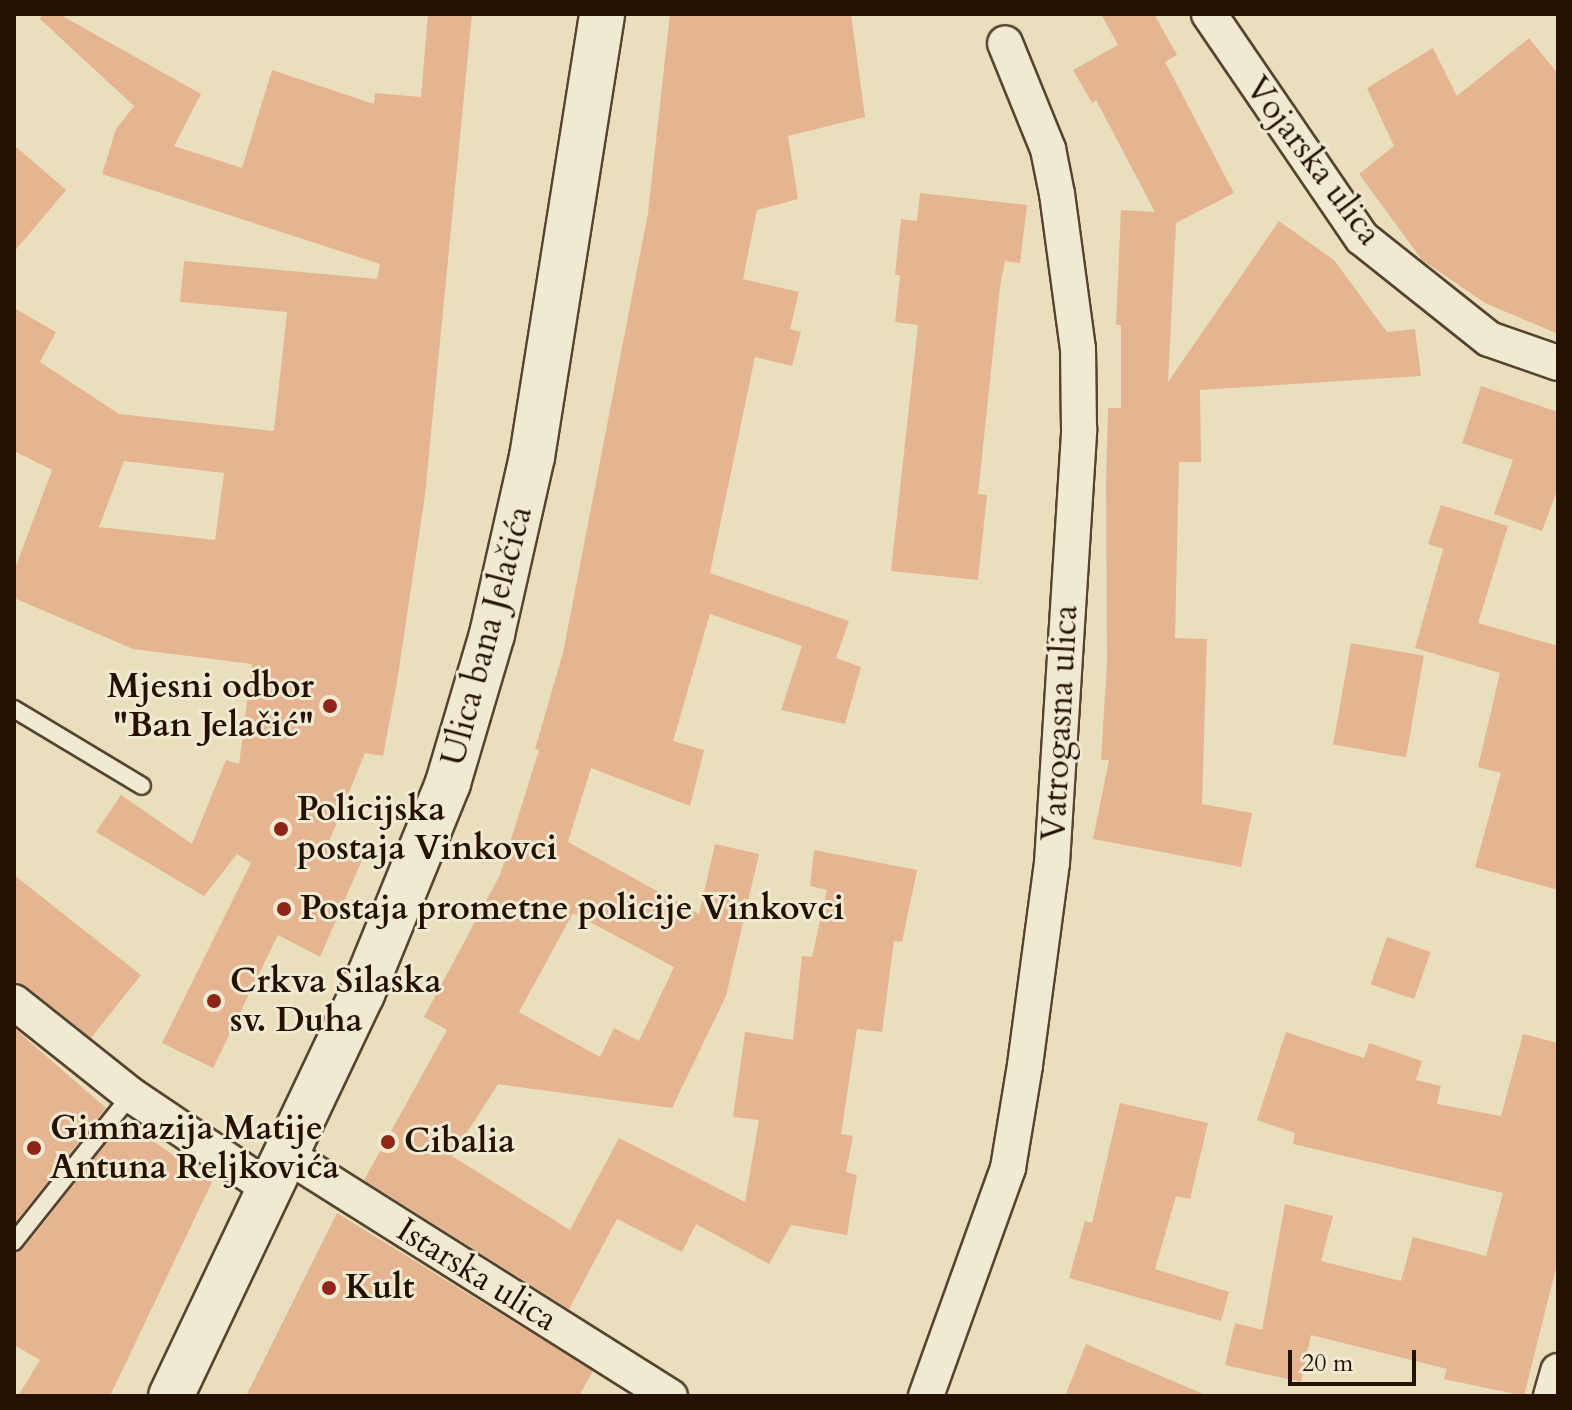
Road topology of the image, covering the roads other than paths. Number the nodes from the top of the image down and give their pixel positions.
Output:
1 (602, 14) edge
2 (1209, 14) edge
3 (1005, 43) dead end
4 (1558, 363) edge
5 (14, 709) edge
6 (142, 786) dead end
7 (14, 1002) edge
8 (131, 1095) junction
9 (277, 1171) junction
10 (14, 1242) edge
11 (1558, 1371) edge
12 (171, 1396) edge
13 (670, 1396) edge
14 (926, 1396) edge
15 (1551, 1396) edge

1 - 9 main road, Ulica bana Jelačića
2 - 4 street, Vojarska ulica
3 - 14 street, Vatrogasna ulica
5 - 6 lane
7 - 8 street, Istarska ulica
8 - 9 street, Istarska ulica
8 - 10 lane
9 - 12 main road, Ulica bana Jelačića
9 - 13 street, Istarska ulica
11 - 15 street

